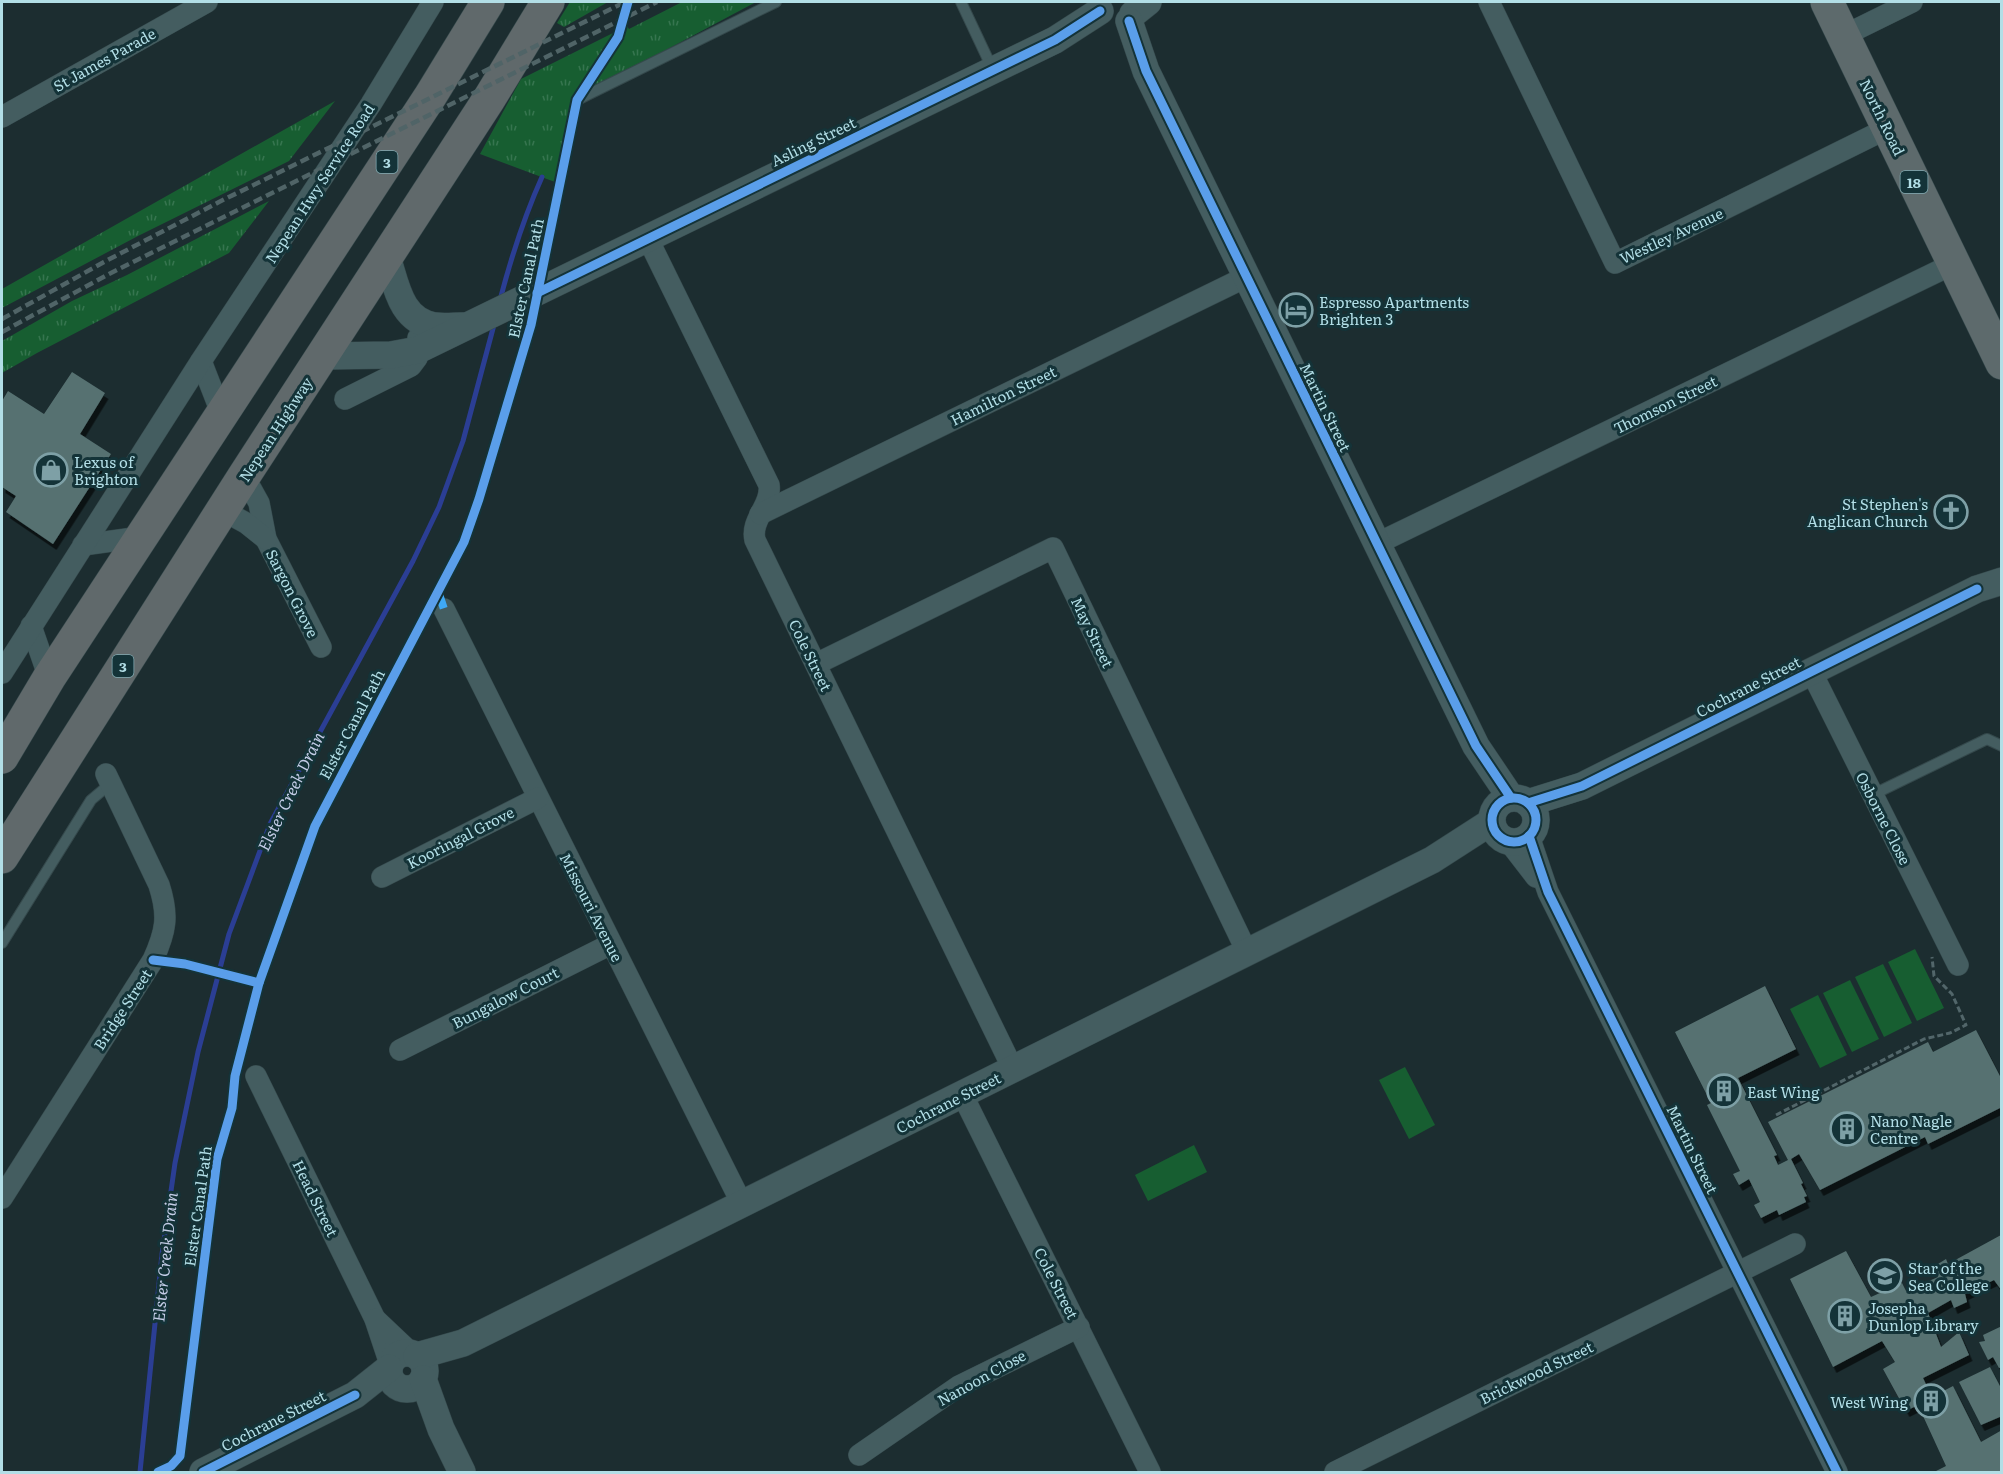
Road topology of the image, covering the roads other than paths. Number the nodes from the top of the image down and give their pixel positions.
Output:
1 (207, 2) edge
2 (433, 2) edge
3 (488, 2) edge
4 (549, 2) edge
5 (776, 2) edge
6 (961, 2) edge
7 (1489, 2) edge
8 (1827, 2) edge
9 (1912, 2) edge
10 (1121, 13) edge
11 (1843, 36) junction
12 (994, 70) junction
13 (577, 100) dead end
14 (2, 117) edge
15 (1888, 128) junction
16 (648, 239) junction
17 (387, 257) junction
18 (1953, 264) junction
19 (1245, 277) junction
20 (417, 319) junction
21 (468, 326) junction
22 (418, 350) junction
23 (323, 356) junction
24 (201, 361) junction
25 (2001, 363) edge
26 (345, 399) dead end
27 (222, 415) junction
28 (266, 444) junction
29 (244, 476) junction
30 (222, 510) junction
31 (760, 514) junction
32 (141, 537) junction
33 (266, 539) junction
34 (1376, 544) junction
35 (83, 545) junction
36 (2001, 570) edge
37 (1989, 585) edge
38 (444, 609) dead end
39 (31, 626) junction
40 (321, 647) dead end
41 (816, 664) junction
42 (1811, 671) junction
43 (2, 673) edge
44 (49, 678) junction
45 (2001, 746) edge
46 (2, 757) edge
47 (108, 779) joint
48 (1872, 795) junction
49 (538, 798) junction
50 (1512, 821) junction
51 (2, 857) edge
52 (382, 877) dead end
53 (2, 943) edge
54 (611, 944) junction
55 (1247, 952) junction
56 (1958, 965) dead end
57 (400, 1050) dead end
58 (1013, 1069) junction
59 (256, 1076) dead end
60 (962, 1094) junction
61 (2, 1197) edge
62 (742, 1204) junction
63 (1795, 1244) dead end
64 (1738, 1272) junction
65 (1079, 1327) junction
66 (408, 1371) junction
67 (859, 1455) dead end
68 (205, 1472) edge
69 (462, 1473) edge
70 (1150, 1473) edge
71 (1335, 1473) edge
72 (1837, 1473) edge

1 - 14 street, St James Parade
2 - 24 street, Nepean Hwy Service Road
3 - 27 highway, 3
4 - 17 highway, Nepean Highway / 3
5 - 13 lane
6 - 12 lane
7 - 15 street, Westley Avenue
8 - 11 main road, North Road / 18
9 - 11 street
10 - 12 street, Asling Street
10 - 19 street, Martin Street
11 - 15 main road, North Road / 18
12 - 16 street, Asling Street
15 - 18 main road, North Road / 18
16 - 21 street, Asling Street
16 - 31 street, Cole Street
17 - 20 street
17 - 23 highway, Nepean Highway / 3
18 - 25 main road, North Road / 18
18 - 34 street, Thomson Street
19 - 31 street, Hamilton Street
19 - 34 street, Martin Street
20 - 21 street, Asling Street
20 - 22 street
21 - 22 street, Asling Street
22 - 23 street, Asling Street
22 - 26 street, Asling Street
23 - 28 highway, Nepean Highway / 3
24 - 27 street
24 - 35 street, Nepean Hwy Service Road
27 - 28 highway
27 - 32 highway, 3
28 - 29 highway, Nepean Highway / 3
29 - 30 highway, Nepean Highway / 3
29 - 33 street, Sargon Grove
30 - 33 street, Sargon Grove
30 - 51 highway, Nepean Highway / 3
31 - 41 street, Cole Street
32 - 35 street
32 - 44 highway, 3
33 - 40 street, Sargon Grove
34 - 50 street, Martin Street
35 - 39 street, Nepean Hwy Service Road
36 - 37 street, Cochrane Street
37 - 42 street, Cochrane Street
38 - 49 street, Missouri Avenue
39 - 43 street, Nepean Hwy Service Road
39 - 44 street
41 - 55 street, May Street
41 - 58 street, Cole Street
42 - 48 street, Osborne Close
42 - 50 street, Cochrane Street
44 - 46 highway, 3
45 - 48 lane
47 - 53 lane
47 - 61 street, Bridge Street
48 - 56 street, Osborne Close
49 - 52 street, Kooringal Grove
49 - 54 street, Missouri Avenue
50 - 55 street, Cochrane Street
50 - 64 street, Martin Street
54 - 57 street, Bungalow Court
54 - 62 street, Missouri Avenue
55 - 58 street, Cochrane Street
58 - 60 street, Cochrane Street
59 - 66 street, Head Street
60 - 62 street, Cochrane Street
60 - 65 street, Cole Street
62 - 66 street, Cochrane Street
63 - 64 street, Brickwood Street
64 - 71 street, Brickwood Street
64 - 72 street, Martin Street
65 - 67 street, Nanoon Close
65 - 70 street, Cole Street
66 - 68 street, Cochrane Street
66 - 69 street, Head Street

